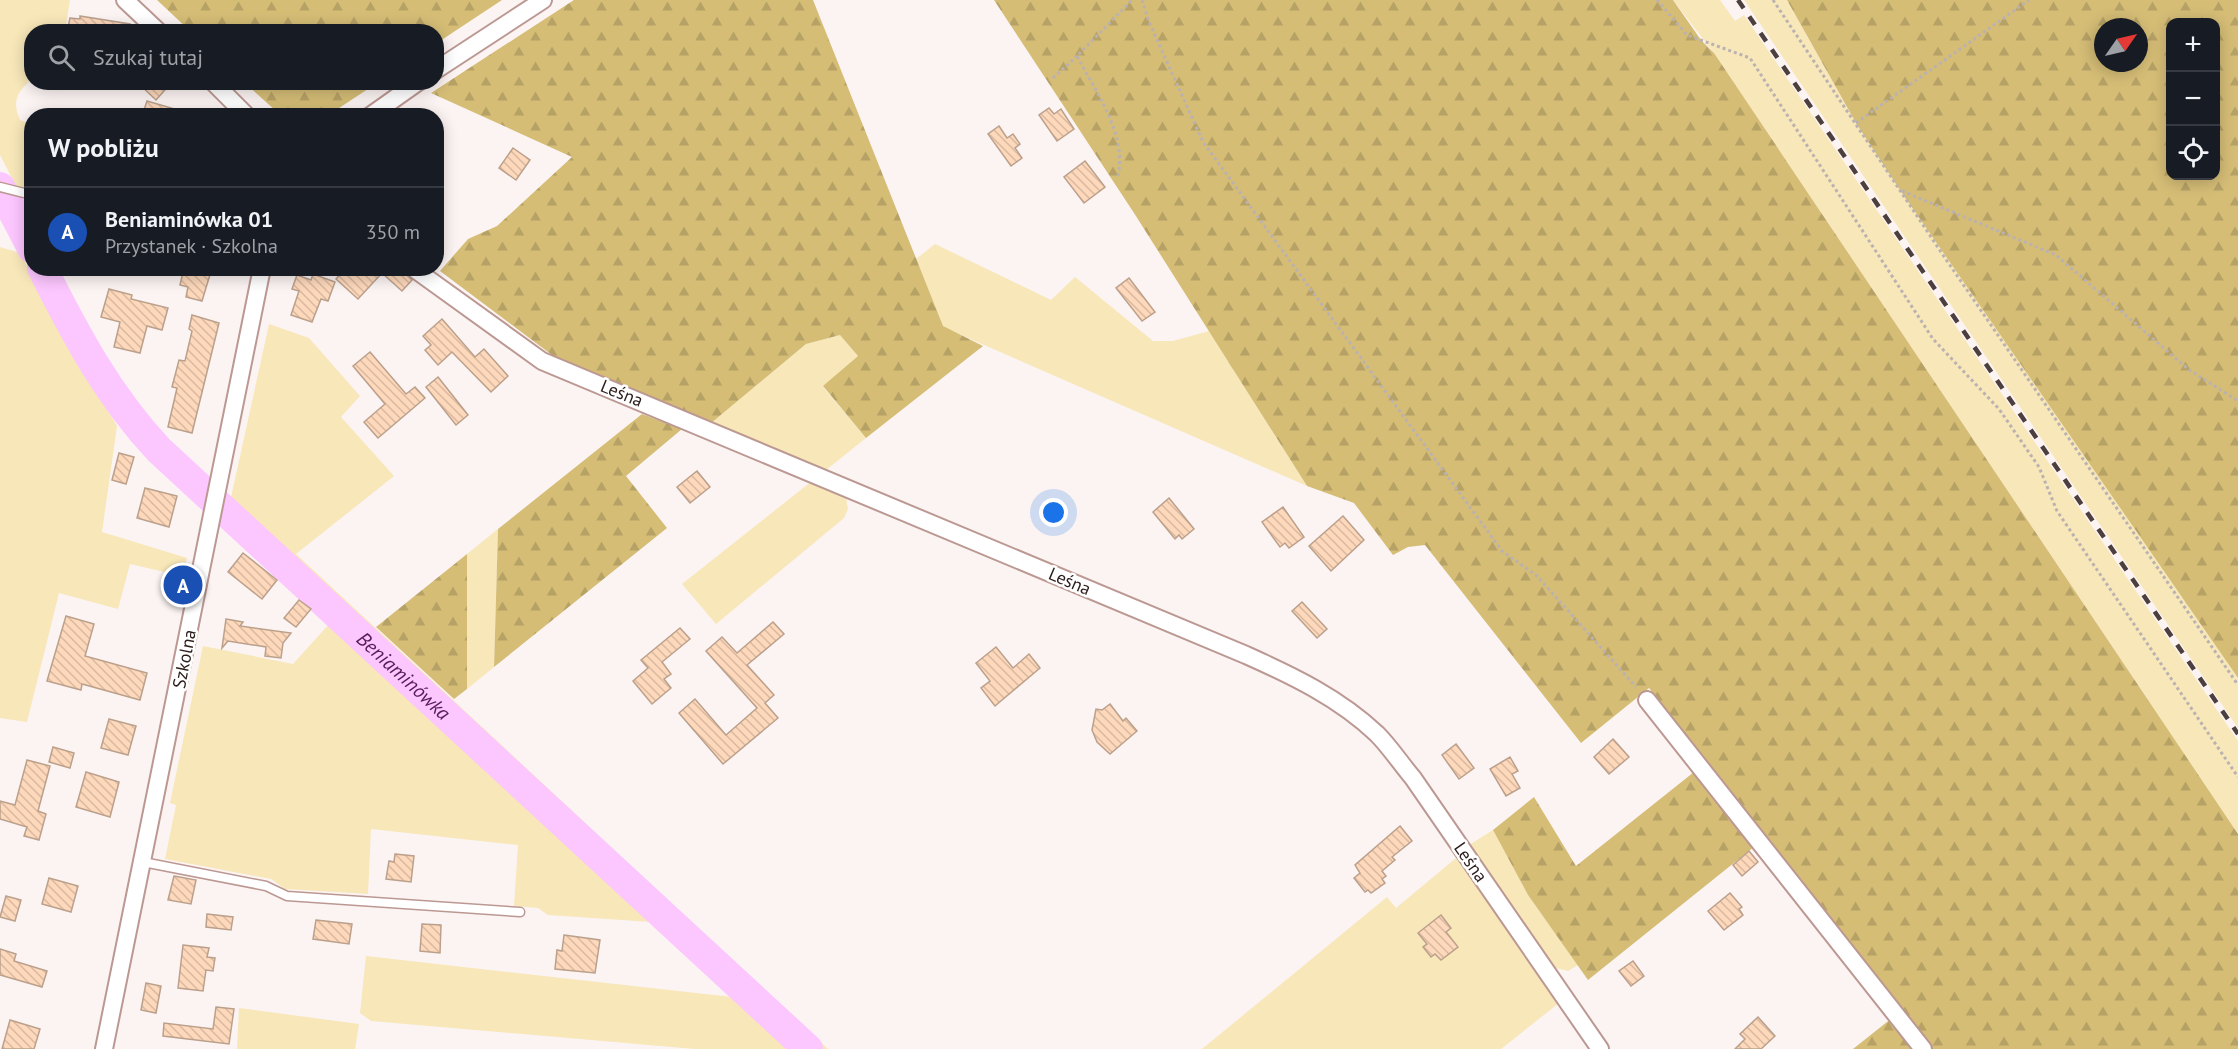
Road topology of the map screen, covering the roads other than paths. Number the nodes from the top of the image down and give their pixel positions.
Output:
1 (125, 0) edge
2 (543, 0) edge
3 (150, 24) edge
4 (444, 65) edge
5 (221, 90) edge
6 (407, 90) edge
7 (240, 108) edge
8 (381, 108) edge
9 (0, 187) edge
10 (24, 193) edge
11 (260, 276) edge
12 (424, 276) edge
13 (1647, 700) road end
14 (143, 862) junction
15 (520, 912) dead end
16 (104, 1049) edge
17 (1599, 1049) edge
18 (1923, 1049) edge

1 - 3 street
2 - 4 street
5 - 7 street
6 - 8 street
9 - 10 lane
11 - 14 street, Szkolna
12 - 17 street, Leśna
13 - 18 street
14 - 15 lane
14 - 16 street, Szkolna

